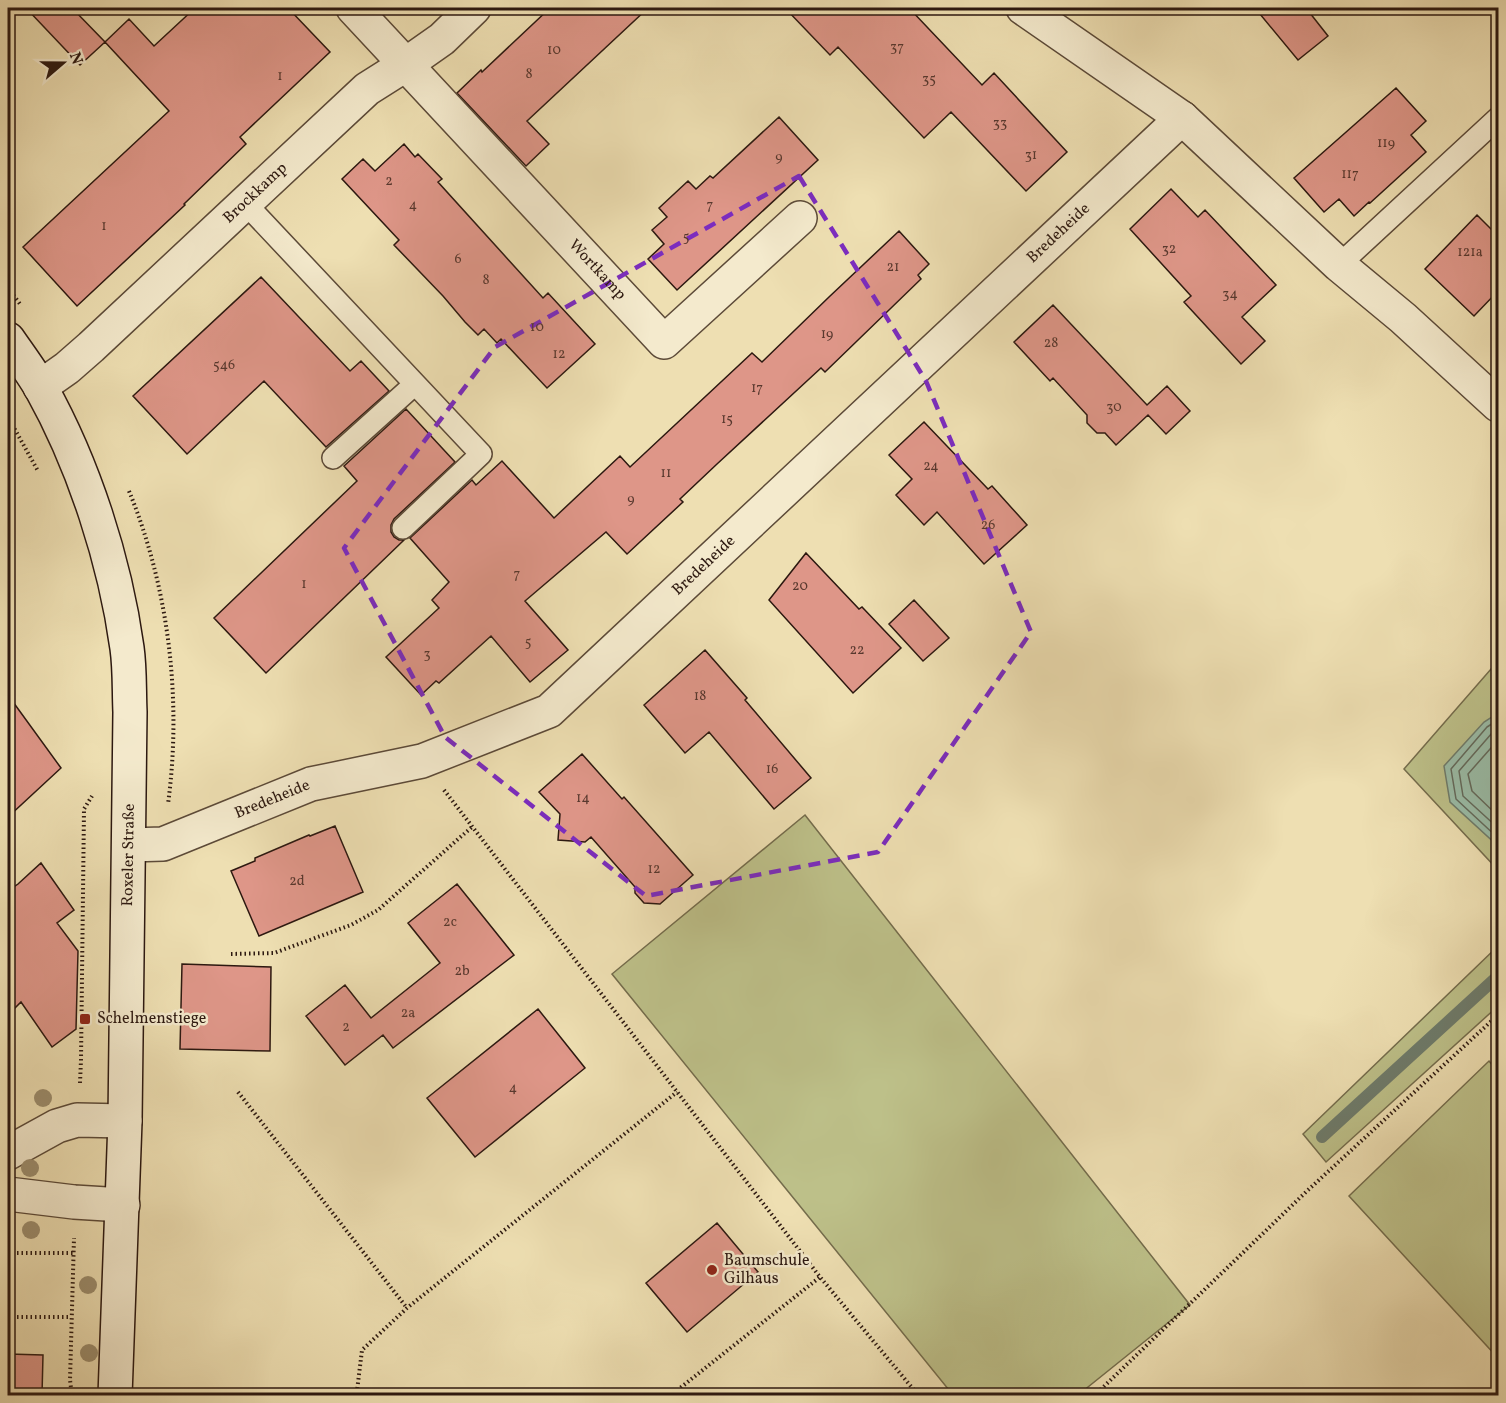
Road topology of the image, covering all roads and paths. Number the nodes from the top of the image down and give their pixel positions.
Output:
1 (353, 8) edge
2 (474, 8) edge
3 (1023, 8) edge
4 (405, 65) junction
5 (1182, 118) junction
6 (1498, 118) edge
7 (245, 203) junction
8 (800, 218) dead end
9 (1339, 265) junction
10 (8, 339) edge
11 (415, 384) junction
12 (40, 387) junction
13 (1498, 405) edge
14 (8, 417) edge
15 (333, 458) dead end
16 (40, 475) dead end
17 (403, 528) dead end
18 (422, 761) junction
19 (93, 794) dead end
20 (472, 826) junction
21 (129, 845) junction
22 (231, 954) dead end
23 (1498, 1015) edge
24 (238, 1092) dead end
25 (677, 1092) junction
26 (77, 1120) junction
27 (124, 1120) junction
28 (8, 1153) edge
29 (8, 1194) edge
30 (123, 1205) junction
31 (74, 1240) dead end
32 (8, 1253) edge
33 (73, 1253) junction
34 (820, 1277) junction
35 (408, 1308) junction
36 (8, 1317) edge
37 (71, 1317) junction
38 (72, 1395) edge
39 (116, 1395) edge
40 (361, 1395) edge
41 (670, 1395) edge
42 (919, 1395) edge
43 (1094, 1395) edge

1 - 4 street
2 - 4 street, Brockkamp
3 - 5 street
4 - 7 street, Brockkamp
4 - 8 street, Wortkamp
5 - 9 street
5 - 18 street, Bredeheide
6 - 9 lane
7 - 11 lane
7 - 12 street, Brockkamp
9 - 13 street
10 - 12 street, Roxeler Straße
11 - 15 lane
11 - 17 lane
12 - 21 street, Roxeler Straße
14 - 16 path
18 - 20 path
18 - 21 street, Bredeheide
19 - 26 path
20 - 22 path
20 - 25 path
21 - 27 street, Roxeler Straße
23 - 43 path
24 - 35 path
25 - 34 path
25 - 35 path
26 - 27 street
26 - 28 street
27 - 30 street, Roxeler Straße
29 - 30 street
30 - 39 street, Roxeler Straße
31 - 33 path
32 - 33 path
33 - 37 path
34 - 41 path
34 - 42 path
35 - 40 path
36 - 37 path
37 - 38 path

